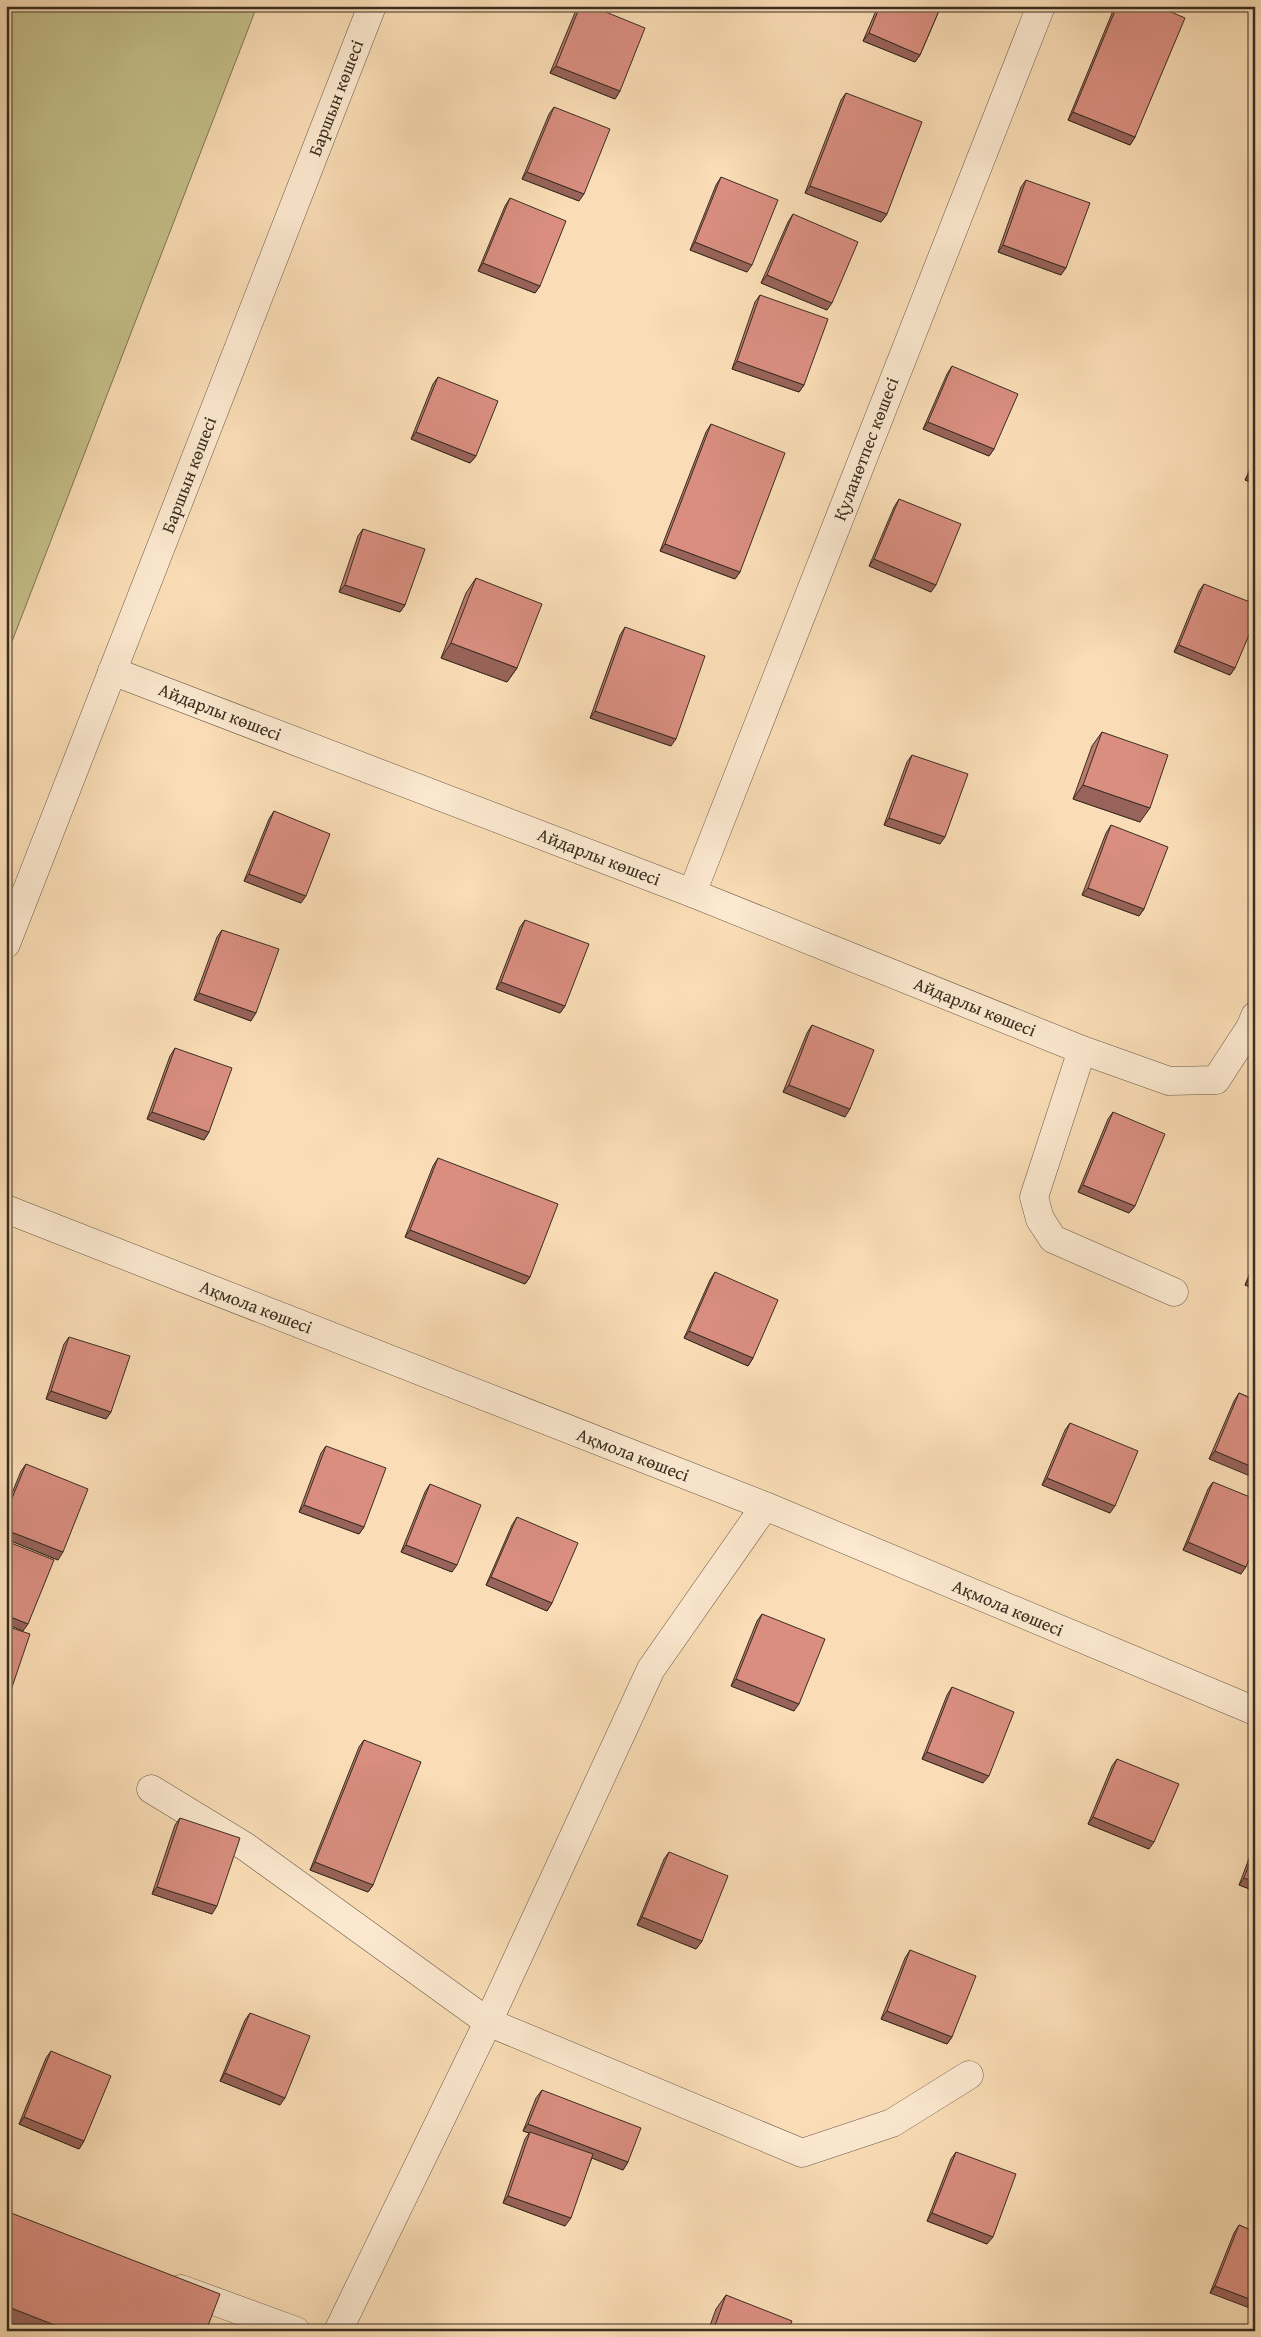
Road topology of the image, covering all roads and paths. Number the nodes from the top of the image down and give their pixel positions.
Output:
1 (372, 6) edge
2 (1040, 6) edge
3 (112, 671) junction
4 (692, 893) junction
5 (6, 944) edge
6 (1255, 1016) edge
7 (1082, 1050) junction
8 (6, 1209) edge
9 (1174, 1292) dead end
10 (765, 1506) junction
11 (1255, 1711) edge
12 (151, 1789) dead end
13 (488, 2022) junction
14 (968, 2074) dead end
15 (156, 2280) edge
16 (296, 2331) edge
17 (338, 2331) edge

1 - 3 street, Баршын көшесі
2 - 4 street, Қуланөтпес көшесі
3 - 4 street, Айдарлы көшесі
3 - 5 street, Баршын көшесі
4 - 7 street, Айдарлы көшесі
6 - 7 street, Айдарлы көшесі
7 - 9 street
8 - 10 street, Ақмола көшесі
10 - 11 street, Ақмола көшесі
10 - 13 street
12 - 13 street
13 - 14 street
13 - 17 street
15 - 16 street

